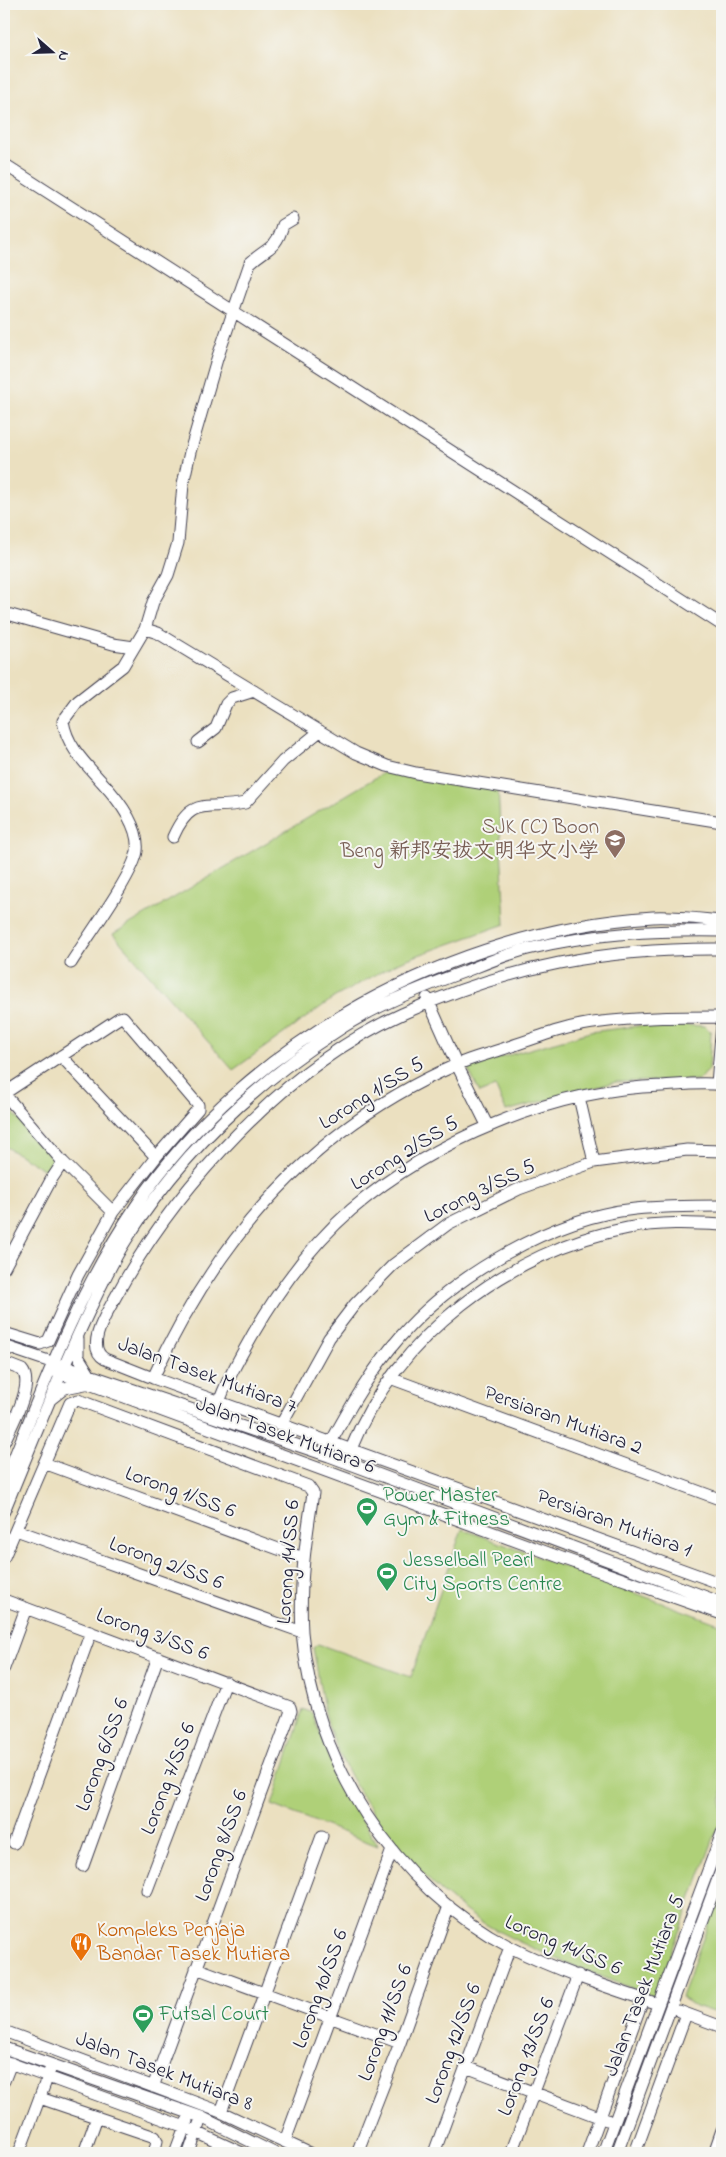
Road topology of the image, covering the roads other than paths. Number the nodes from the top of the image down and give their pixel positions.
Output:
1 (4, 164) edge
2 (293, 220) dead end
3 (233, 311) junction
4 (4, 613) edge
5 (722, 625) edge
6 (145, 629) junction
7 (134, 647) junction
8 (254, 692) junction
9 (320, 731) junction
10 (198, 742) dead end
11 (722, 822) edge
12 (173, 837) dead end
13 (722, 921) edge
14 (722, 931) edge
15 (722, 949) edge
16 (71, 963) dead end
17 (421, 988) junction
18 (430, 1002) junction
19 (722, 1017) edge
20 (722, 1024) edge
21 (61, 1056) junction
22 (457, 1065) junction
23 (720, 1085) edge
24 (579, 1097) junction
25 (488, 1126) junction
26 (722, 1151) edge
27 (156, 1157) junction
28 (63, 1162) junction
29 (594, 1162) junction
30 (722, 1206) edge
31 (113, 1212) junction
32 (722, 1225) edge
33 (4, 1268) edge
34 (79, 1332) junction
35 (4, 1333) edge
36 (61, 1345) junction
37 (4, 1346) edge
38 (39, 1359) junction
39 (4, 1363) edge
40 (57, 1367) junction
41 (153, 1378) junction
42 (390, 1378) junction
43 (89, 1379) junction
44 (45, 1383) junction
45 (50, 1399) junction
46 (219, 1401) junction
47 (173, 1416) junction
48 (214, 1417) junction
49 (282, 1423) junction
50 (167, 1434) junction
51 (4, 1442) edge
52 (331, 1442) junction
53 (352, 1450) junction
54 (44, 1464) junction
55 (4, 1483) edge
56 (308, 1486) joint
57 (464, 1490) junction
58 (722, 1500) edge
59 (459, 1505) junction
60 (4, 1510) edge
61 (16, 1530) junction
62 (567, 1545) junction
63 (4, 1557) edge
64 (303, 1558) junction
65 (562, 1558) junction
66 (680, 1569) junction
67 (722, 1584) edge
68 (673, 1585) junction
69 (4, 1600) edge
70 (722, 1603) edge
71 (26, 1608) junction
72 (722, 1614) edge
73 (91, 1632) junction
74 (302, 1632) junction
75 (158, 1657) junction
76 (4, 1668) edge
77 (226, 1682) junction
78 (287, 1705) joint
79 (722, 1833) edge
80 (322, 1836) dead end
81 (14, 1843) dead end
82 (392, 1850) junction
83 (83, 1866) dead end
84 (722, 1868) edge
85 (148, 1890) dead end
86 (703, 1903) junction
87 (449, 1906) junction
88 (510, 1947) junction
89 (196, 1968) junction
90 (578, 1975) junction
91 (265, 1994) junction
92 (643, 1999) junction
93 (658, 2004) junction
94 (671, 2008) junction
95 (686, 2014) junction
96 (331, 2018) junction
97 (722, 2027) edge
98 (4, 2031) edge
99 (400, 2043) junction
100 (4, 2048) edge
101 (7, 2062) edge
102 (466, 2067) junction
103 (50, 2071) junction
104 (4, 2081) edge
105 (153, 2087) junction
106 (534, 2093) junction
107 (40, 2098) junction
108 (189, 2112) junction
109 (222, 2112) junction
110 (97, 2117) junction
111 (201, 2117) junction
112 (608, 2121) junction
113 (185, 2126) junction
114 (722, 2130) edge
115 (197, 2132) junction
116 (285, 2141) junction
117 (19, 2153) edge
118 (84, 2153) edge
119 (154, 2153) edge
120 (175, 2153) edge
121 (189, 2153) edge
122 (242, 2153) edge
123 (274, 2153) edge
124 (309, 2153) edge
125 (357, 2153) edge
126 (434, 2153) edge
127 (511, 2153) edge
128 (587, 2153) edge
129 (603, 2153) edge
130 (617, 2153) edge
131 (635, 2153) edge
132 (714, 2153) edge

1 - 3 street
2 - 3 street
3 - 5 street
3 - 6 street
4 - 7 street
6 - 7 street
6 - 8 street
7 - 16 street
8 - 9 street
8 - 10 street
9 - 11 street
9 - 12 street
13 - 36 street
14 - 17 street
15 - 18 street, Jalan Tasek Mutiara 7
17 - 18 street
17 - 34 street
18 - 22 street
18 - 41 street, Jalan Tasek Mutiara 7
19 - 22 street, Lorong 1/SS 5
20 - 23 street
21 - 27 street
21 - 27 street
21 - 28 street
22 - 25 street
22 - 41 street, Lorong 1/SS 5
23 - 24 street, Lorong 2/SS 5
24 - 25 street, Lorong 2/SS 5
24 - 29 street
25 - 46 street, Lorong 2/SS 5
26 - 29 street, Lorong 3/SS 5
27 - 31 street
28 - 31 street
28 - 33 street
29 - 49 street, Lorong 3/SS 5
30 - 52 street
31 - 35 street
32 - 42 street
34 - 40 street
34 - 43 street
36 - 38 street
36 - 40 street
37 - 38 street
38 - 40 street
38 - 44 street
39 - 51 street
40 - 43 street, Jalan Tasek Mutiara 6
40 - 44 street
40 - 45 street
41 - 46 street, Jalan Tasek Mutiara 7
42 - 53 street
42 - 58 street, Persiaran Mutiara 2
43 - 45 street
43 - 47 street, Jalan Tasek Mutiara 6
43 - 48 street, Jalan Tasek Mutiara 6
44 - 55 street
45 - 60 street
46 - 48 street, Lorong 2/SS 5
46 - 49 street, Jalan Tasek Mutiara 7
47 - 50 street
47 - 65 street, Jalan Tasek Mutiara 6
48 - 59 street, Jalan Tasek Mutiara 6
49 - 52 street, Jalan Tasek Mutiara 7
50 - 54 street, Jalan Tasek Mutiara 6
50 - 56 street, Jalan Tasek Mutiara 6
52 - 53 street, Jalan Tasek Mutiara 7
53 - 57 street, Persiaran Mutiara 1
54 - 61 street, Jalan Tasek Mutiara 6
54 - 64 street, Lorong 1/SS 6
56 - 64 street, Lorong 14/SS 6
57 - 59 street
57 - 66 street, Persiaran Mutiara 1
59 - 62 street, Jalan Tasek Mutiara 6
61 - 63 street, Jalan Tasek Mutiara 6
61 - 74 street, Lorong 2/SS 6
62 - 65 street
62 - 68 street, Jalan Tasek Mutiara 6
64 - 74 street, Lorong 14/SS 6
65 - 72 street, Jalan Tasek Mutiara 6
66 - 67 street, Persiaran Mutiara 1
66 - 68 street
68 - 70 street, Jalan Tasek Mutiara 6
69 - 71 street, Lorong 3/SS 6
71 - 73 street, Lorong 3/SS 6
71 - 76 street
73 - 75 street, Lorong 3/SS 6
73 - 81 street
74 - 82 street, Lorong 14/SS 6
75 - 77 street, Lorong 3/SS 6
75 - 83 street, Lorong 6/SS 6
77 - 78 street, Lorong 3/SS 6
77 - 85 street, Lorong 7/SS 6
78 - 89 street, Lorong 8/SS 6
79 - 86 street, Jalan Tasek Mutiara 5
80 - 91 street
82 - 87 street, Lorong 14/SS 6
82 - 96 street, Lorong 10/SS 6
84 - 86 street, Jalan Tasek Mutiara 5
86 - 93 street, Jalan Tasek Mutiara 5
86 - 94 street, Jalan Tasek Mutiara 5
87 - 88 street, Lorong 14/SS 6
87 - 99 street, Lorong 11/SS 6
88 - 90 street, Lorong 14/SS 6
88 - 102 street, Lorong 12/SS 6
89 - 91 street
89 - 105 street, Lorong 8/SS 6
90 - 92 street, Lorong 14/SS 6
90 - 106 street, Lorong 13/SS 6
91 - 96 street
91 - 109 street
92 - 93 street, Lorong 14/SS 6
92 - 112 street, Jalan Tasek Mutiara 5
93 - 112 street, Jalan Tasek Mutiara 5
94 - 95 street
94 - 130 street, Jalan Tasek Mutiara 5
95 - 97 street
95 - 131 street
96 - 99 street
96 - 116 street, Lorong 10/SS 6
98 - 105 street, Jalan Tasek Mutiara 8
99 - 125 street, Lorong 11/SS 6
100 - 103 street, Jalan Tasek Mutiara 8
101 - 103 street, Jalan Tasek Mutiara 8
101 - 104 street
102 - 106 street
102 - 126 street, Lorong 12/SS 6
103 - 107 street
103 - 108 street, Jalan Tasek Mutiara 8
103 - 113 street, Jalan Tasek Mutiara 8
105 - 109 street, Jalan Tasek Mutiara 8
106 - 112 street
106 - 127 street, Lorong 13/SS 6
107 - 110 street
107 - 117 street
108 - 111 street, Jalan Tasek Mutiara 8
108 - 113 street
109 - 116 street, Jalan Tasek Mutiara 8
110 - 118 street
110 - 119 street
111 - 115 street
111 - 123 street, Jalan Tasek Mutiara 8
112 - 128 street, Jalan Tasek Mutiara 5
112 - 129 street, Jalan Tasek Mutiara 5
113 - 115 street, Jalan Tasek Mutiara 8
113 - 120 street
114 - 132 street
115 - 121 street
115 - 122 street, Jalan Tasek Mutiara 8
116 - 124 street, Jalan Tasek Mutiara 8

